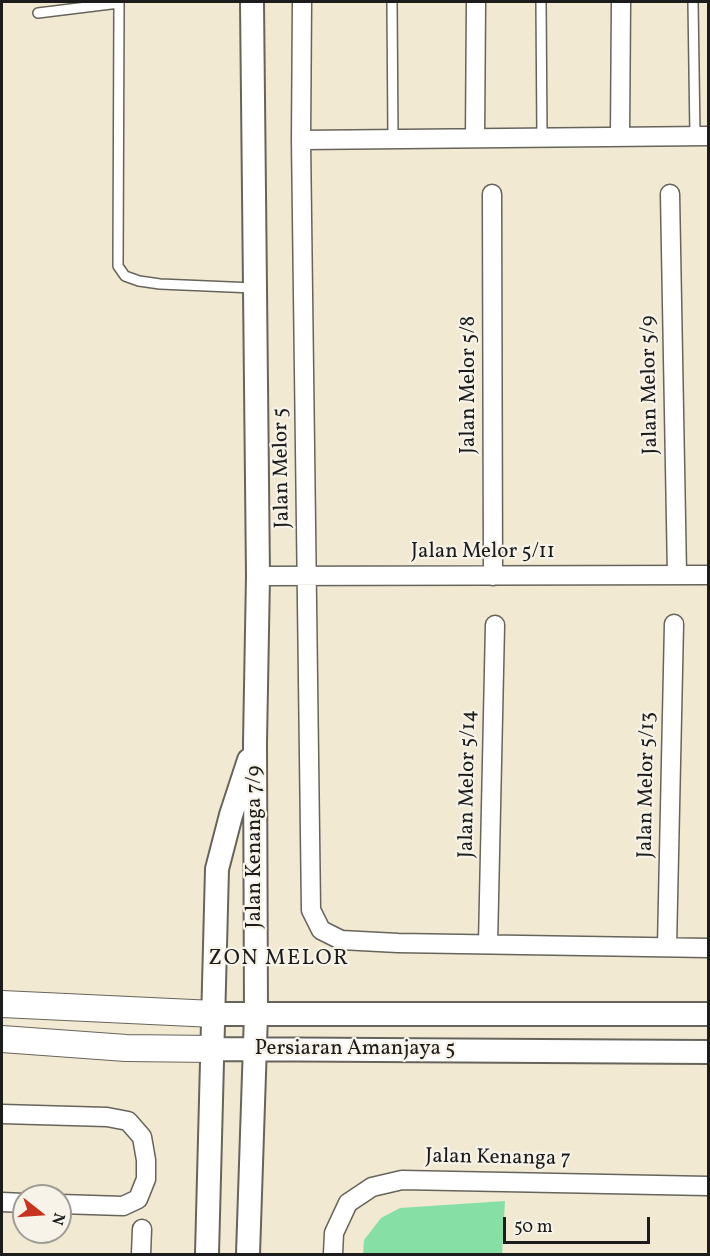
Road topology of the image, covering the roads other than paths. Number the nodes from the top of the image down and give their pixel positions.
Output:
1 (119, 2) edge
2 (252, 2) edge
3 (302, 2) edge
4 (392, 2) edge
5 (476, 2) edge
6 (542, 2) edge
7 (621, 2) edge
8 (693, 2) edge
9 (38, 13) dead end
10 (702, 136) edge
11 (620, 137) junction
12 (475, 138) junction
13 (542, 138) junction
14 (393, 139) junction
15 (301, 140) junction
16 (492, 194) dead end
17 (670, 194) dead end
18 (254, 288) junction
19 (677, 575) junction
20 (258, 576) junction
21 (307, 576) junction
22 (493, 576) junction
23 (708, 576) edge
24 (674, 624) dead end
25 (495, 625) dead end
26 (255, 742) junction
27 (488, 944) junction
28 (667, 946) junction
29 (708, 948) edge
30 (2, 1004) edge
31 (214, 1014) junction
32 (256, 1014) junction
33 (708, 1014) edge
34 (3, 1040) edge
35 (213, 1049) junction
36 (255, 1049) junction
37 (708, 1052) edge
38 (2, 1114) edge
39 (708, 1186) edge
40 (72, 1204) edge
41 (142, 1229) dead end
42 (141, 1254) edge
43 (207, 1254) edge
44 (248, 1254) edge
45 (333, 1254) edge

1 - 9 lane
1 - 18 lane
2 - 18 street
3 - 15 street, Jalan Melor 5
4 - 14 lane
5 - 12 street
6 - 13 lane
7 - 11 street
8 - 10 lane
10 - 11 street
11 - 13 street
12 - 13 street
12 - 14 street
14 - 15 street
15 - 21 street, Jalan Melor 5
16 - 22 street, Jalan Melor 5/8
17 - 19 street, Jalan Melor 5/9
18 - 20 street
19 - 22 street, Jalan Melor 5/11
19 - 23 street, Jalan Melor 5/11
20 - 21 street, Jalan Melor 5/11
20 - 26 street
21 - 22 street, Jalan Melor 5/11
21 - 27 street, Jalan Melor 5
24 - 28 street, Jalan Melor 5/13
25 - 27 street, Jalan Melor 5/14
26 - 31 street, Jalan Kenanga 7/9
26 - 32 street, Jalan Kenanga 7/9
27 - 28 street
28 - 29 street
30 - 31 main road, Persiaran Amanjaya 5
31 - 32 street, Persiaran Amanjaya 5
31 - 35 street, Jalan Kenanga 7/9
32 - 33 street, Persiaran Amanjaya 5
32 - 36 street, Jalan Kenanga 7/9
34 - 35 main road, Persiaran Amanjaya 5
35 - 36 street, Persiaran Amanjaya 5
35 - 43 street, Jalan Kenanga 7/9
36 - 37 street, Persiaran Amanjaya 5
36 - 44 street, Jalan Kenanga 7/9
38 - 40 street
39 - 45 street, Jalan Kenanga 7
41 - 42 street

